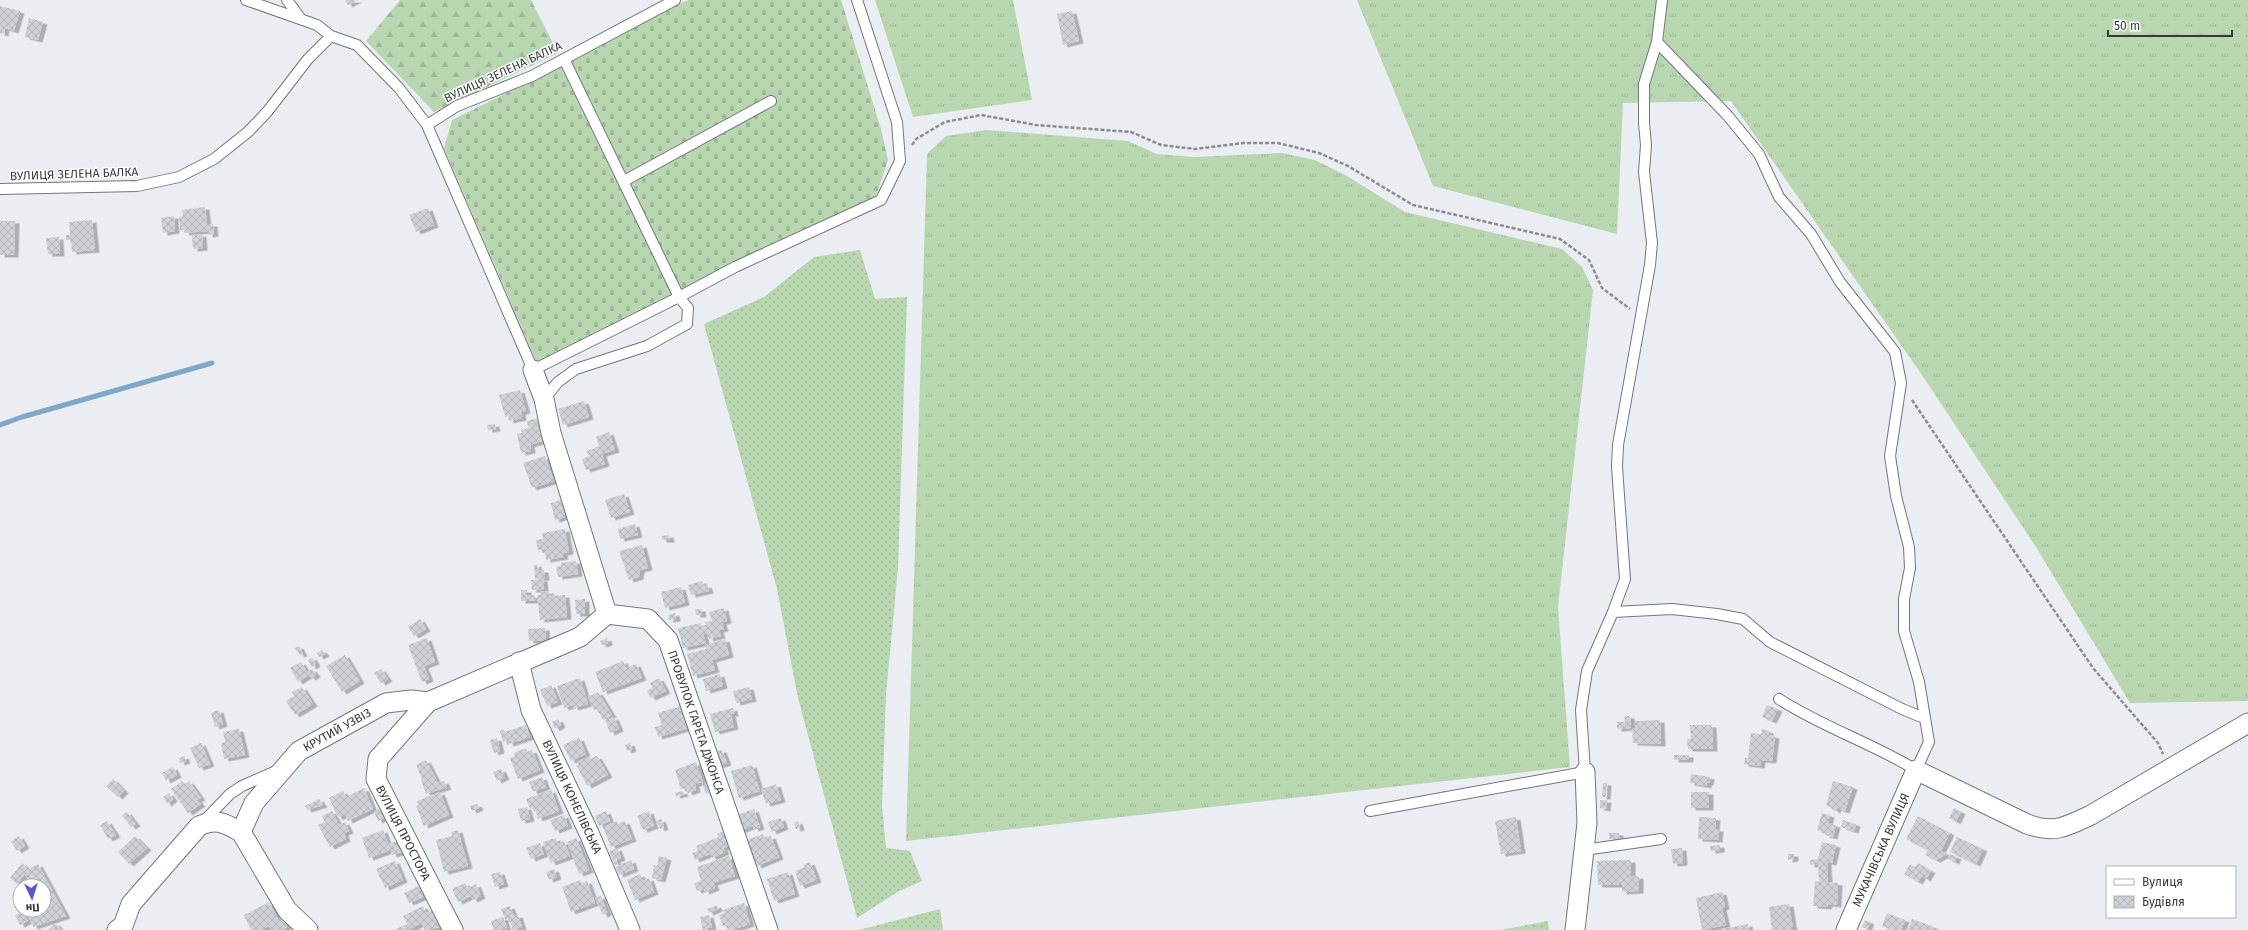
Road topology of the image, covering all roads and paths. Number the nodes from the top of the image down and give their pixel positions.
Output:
1 (246, 0) edge
2 (287, 0) edge
3 (675, 0) edge
4 (857, 0) edge
5 (1662, 0) edge
6 (301, 19) junction
7 (331, 36) junction
8 (1657, 42) junction
9 (564, 59) junction
10 (771, 101) dead end
11 (428, 125) junction
12 (900, 161) junction
13 (624, 181) junction
14 (0, 189) edge
15 (679, 297) junction
16 (1642, 318) junction
17 (533, 370) junction
18 (1901, 383) junction
19 (544, 400) junction
20 (1613, 612) junction
21 (607, 614) junction
22 (519, 662) junction
23 (1779, 699) dead end
24 (428, 702) junction
25 (1924, 718) junction
26 (2248, 723) edge
27 (286, 767) junction
28 (2170, 769) junction
29 (1916, 770) junction
30 (1585, 772) junction
31 (1370, 811) dead end
32 (199, 826) junction
33 (241, 832) junction
34 (1661, 839) dead end
35 (1584, 850) junction
36 (123, 929) edge
37 (308, 930) edge
38 (453, 930) edge
39 (630, 930) edge
40 (768, 930) edge
41 (1575, 930) edge
42 (1846, 930) edge

1 - 6 lane
2 - 6 lane
3 - 9 lane, ВУЛИЦЯ ЗЕЛЕНА БАЛКА
4 - 12 lane
5 - 8 lane
6 - 7 lane
7 - 11 lane
7 - 14 lane, ВУЛИЦЯ ЗЕЛЕНА БАЛКА
8 - 16 lane
8 - 18 lane
9 - 11 lane, ВУЛИЦЯ ЗЕЛЕНА БАЛКА
9 - 13 lane
10 - 13 lane
11 - 17 lane
12 - 15 lane
12 - 16 path
13 - 15 lane
15 - 17 lane
15 - 19 lane
16 - 20 lane
17 - 19 street
18 - 25 lane
18 - 28 path
19 - 21 street
20 - 25 lane
20 - 30 lane
21 - 22 street, КРУТИЙ УЗВІЗ
21 - 40 street, ПРОВУЛОК ГАРЕТА ДЖОНСА
22 - 24 street, КРУТИЙ УЗВІЗ
22 - 39 street, ВУЛИЦЯ КОНЕЛІВСЬКА
23 - 29 lane
24 - 27 street, КРУТИЙ УЗВІЗ
24 - 38 street, ВУЛИЦЯ ПРОСТОРА
25 - 29 lane
26 - 28 street
27 - 32 lane
27 - 33 street, КРУТИЙ УЗВІЗ
28 - 29 street
29 - 42 street, МУКАЧІВСЬКА ВУЛИЦЯ
30 - 31 lane
30 - 35 street
32 - 33 street
32 - 36 street
33 - 37 street
34 - 35 lane
35 - 41 street

